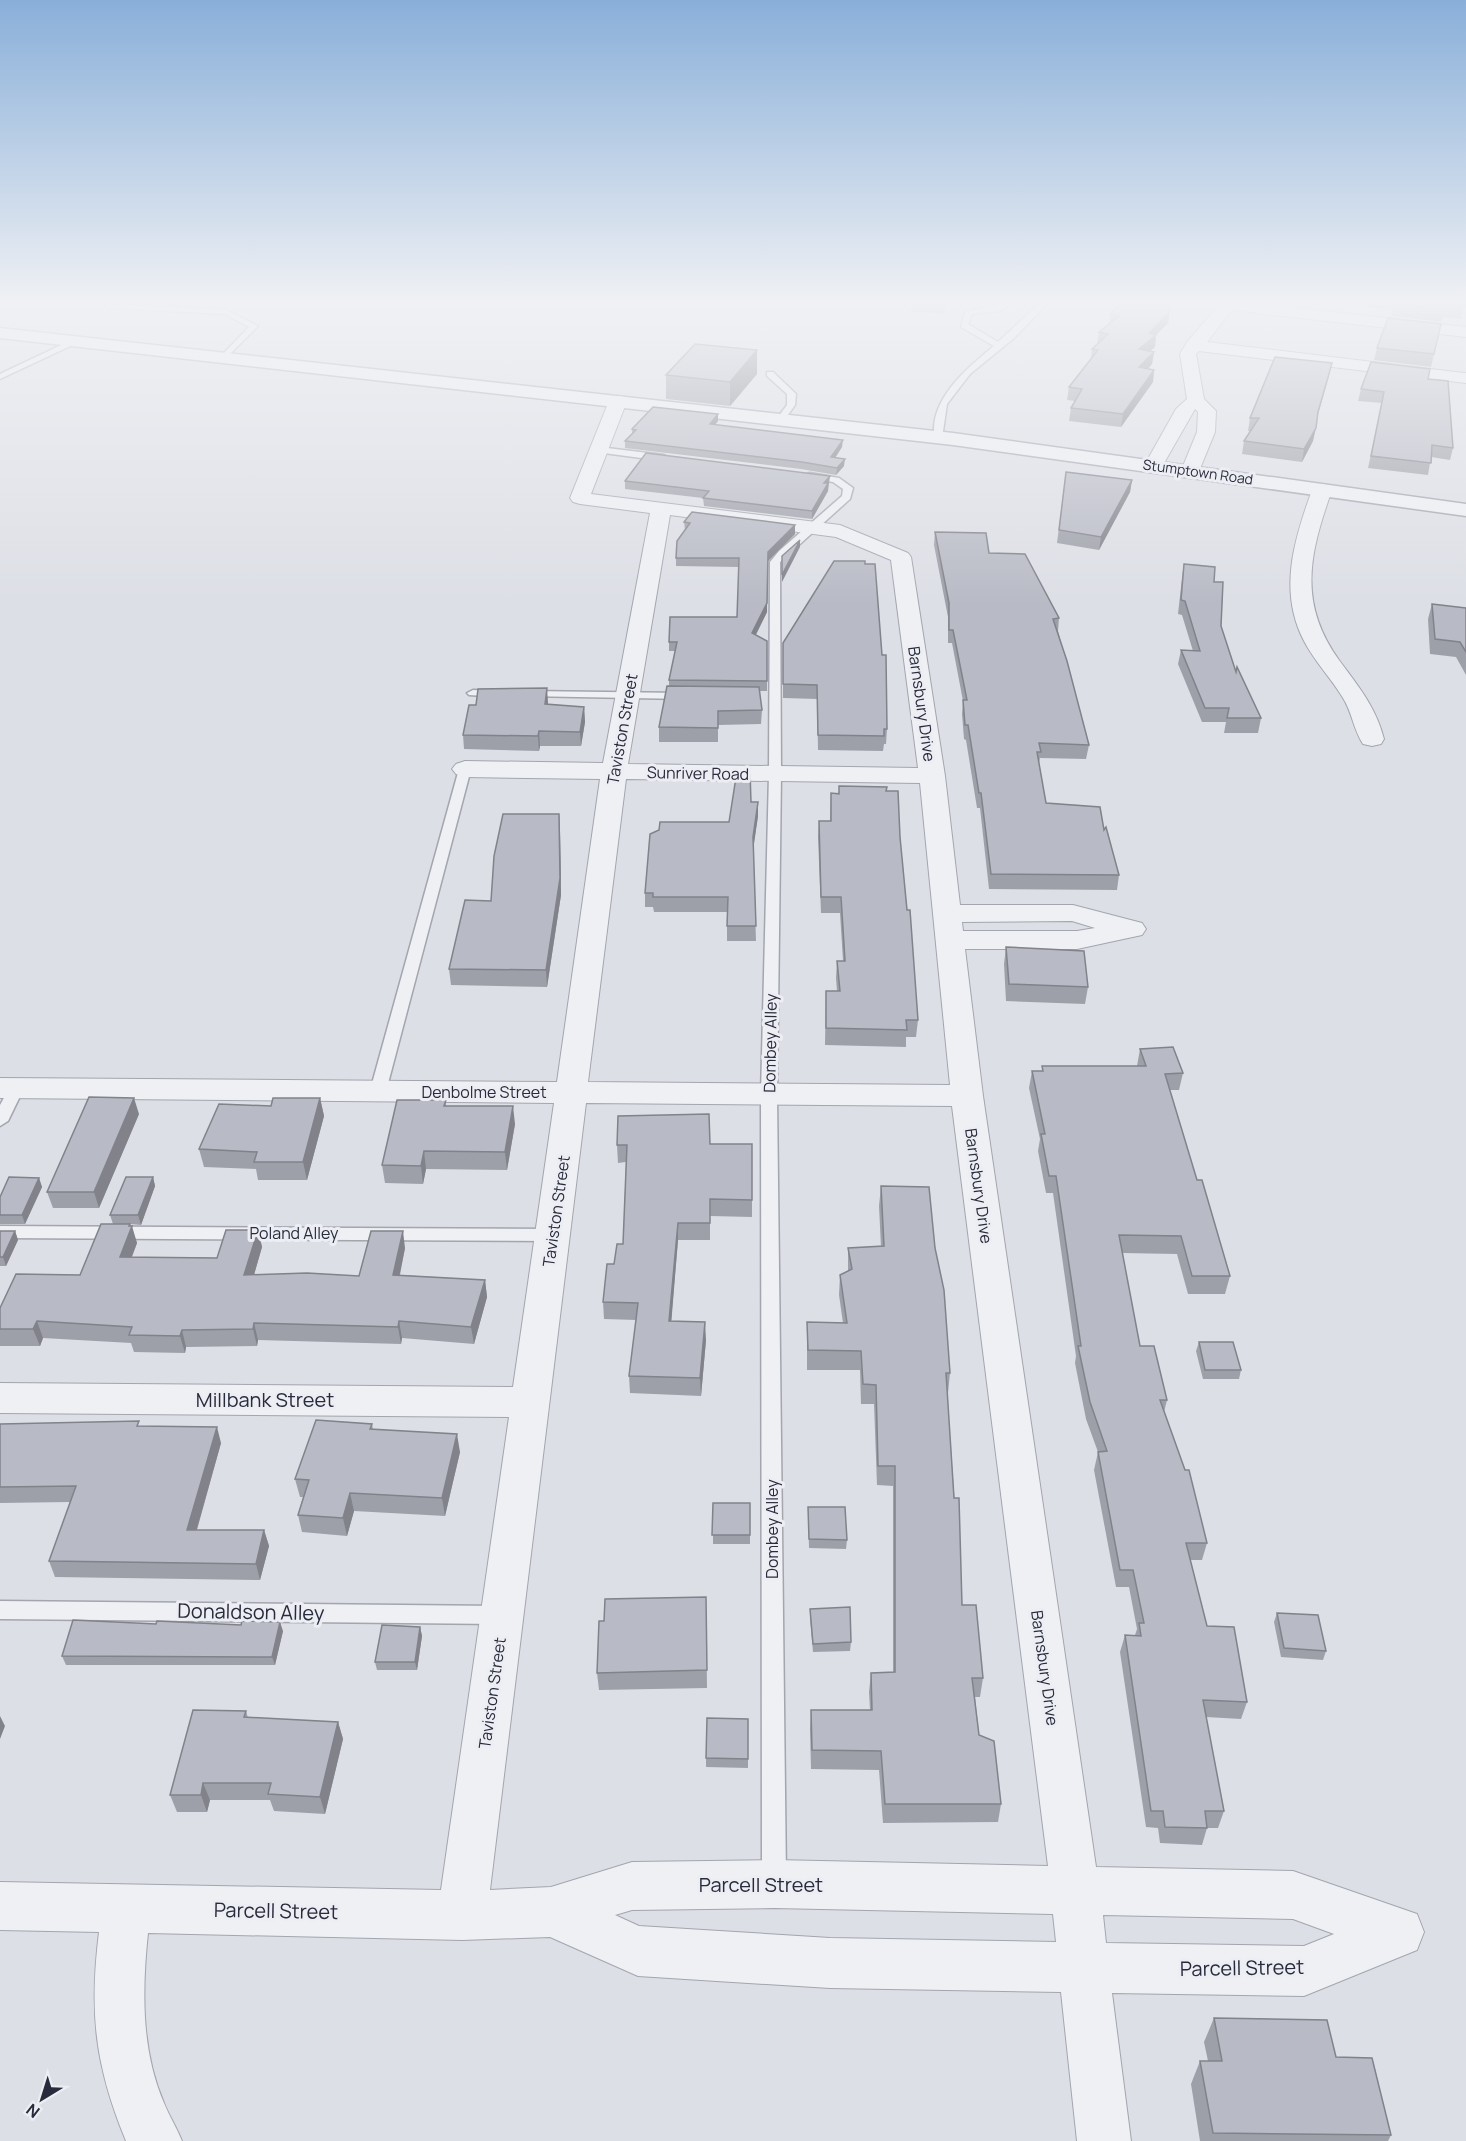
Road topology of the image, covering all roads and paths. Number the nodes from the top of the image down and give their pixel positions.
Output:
1 (617, 404) edge
2 (643, 404) edge
3 (792, 404) edge
4 (943, 404) edge
5 (1191, 404) edge
6 (1200, 404) edge
7 (780, 420) junction
8 (938, 438) junction
9 (599, 450) junction
10 (682, 460) edge
11 (1153, 466) junction
12 (1190, 471) junction
13 (801, 474) edge
14 (1322, 490) junction
15 (661, 509) junction
16 (1466, 510) edge
17 (813, 528) junction
18 (473, 693) dead end
19 (628, 696) junction
20 (695, 696) edge
21 (1372, 739) dead end
22 (465, 769) joint
23 (614, 771) junction
24 (775, 774) junction
25 (932, 776) junction
26 (948, 927) junction
27 (8, 1088) edge
28 (378, 1091) junction
29 (572, 1093) junction
30 (769, 1094) junction
31 (967, 1096) junction
32 (0, 1121) edge
33 (0, 1232) edge
34 (553, 1235) junction
35 (0, 1398) edge
36 (531, 1402) junction
37 (0, 1610) edge
38 (502, 1615) junction
39 (774, 1884) junction
40 (1075, 1889) junction
41 (0, 1906) edge
42 (126, 1908) junction
43 (551, 1912) junction
44 (462, 1915) junction
45 (1084, 1968) junction
46 (155, 2141) edge
47 (1104, 2141) edge

1 - 9 street
2 - 7 street, Stumptown Road
3 - 7 lane
4 - 8 lane
5 - 11 street
6 - 12 street
7 - 8 street, Stumptown Road
8 - 11 street, Stumptown Road
9 - 10 lane
9 - 15 street, Barnsbury Drive
11 - 12 street, Stumptown Road
12 - 14 street, Stumptown Road
13 - 17 lane, Dombey Alley
14 - 16 street, Stumptown Road
14 - 21 street
15 - 17 street, Barnsbury Drive
15 - 19 street, Taviston Street
17 - 24 lane, Dombey Alley
17 - 25 street, Barnsbury Drive
18 - 19 lane
19 - 20 lane
19 - 23 street, Taviston Street
22 - 23 street, Sunriver Road
22 - 28 lane
23 - 24 street, Sunriver Road
23 - 29 street, Taviston Street
24 - 25 street, Sunriver Road
24 - 30 lane, Dombey Alley
25 - 26 street, Barnsbury Drive
26 - 26 street
26 - 31 street, Barnsbury Drive
27 - 28 street, Denbolme Street
27 - 32 lane
28 - 29 street, Denbolme Street
29 - 30 street, Denbolme Street
29 - 34 street, Taviston Street
30 - 31 street, Denbolme Street
30 - 39 lane, Dombey Alley
31 - 40 street, Barnsbury Drive
33 - 34 lane, Poland Alley
34 - 36 street, Taviston Street
35 - 36 street, Millbank Street
36 - 38 street, Taviston Street
37 - 38 lane, Donaldson Alley
38 - 44 street, Taviston Street
39 - 40 street, Parcell Street
39 - 43 street, Parcell Street
40 - 45 street, Barnsbury Drive
40 - 45 street, Parcell Street
41 - 42 street, Parcell Street
42 - 44 street, Parcell Street
42 - 46 street
43 - 44 street, Parcell Street
43 - 45 street, Parcell Street
45 - 47 street, Barnsbury Drive

